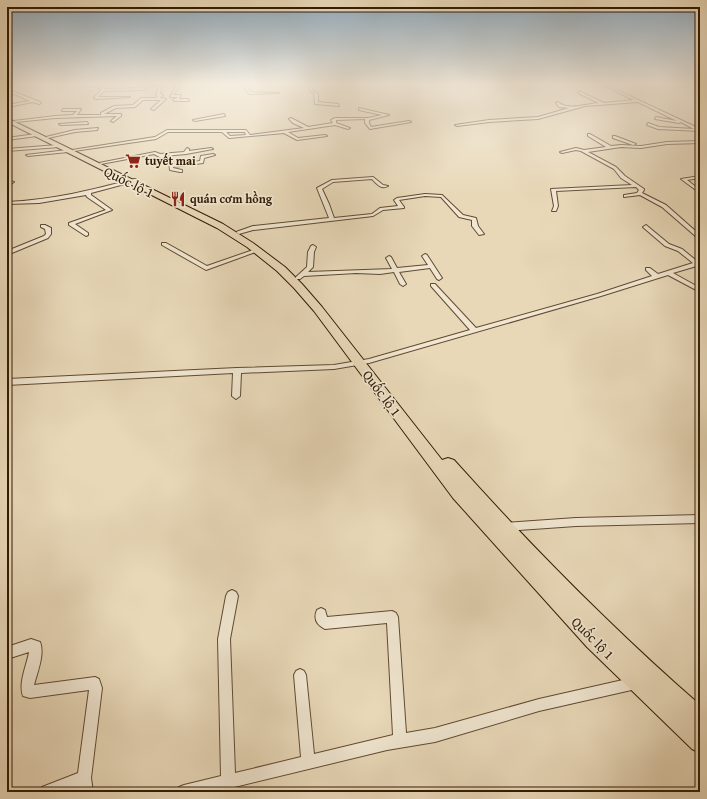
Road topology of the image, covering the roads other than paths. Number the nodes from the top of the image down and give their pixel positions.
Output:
1 (17, 120) edge
2 (88, 120) edge
3 (195, 120) edge
4 (293, 120) edge
5 (334, 120) edge
6 (367, 120) edge
7 (503, 120) edge
8 (672, 120) edge
9 (680, 120) edge
10 (494, 121) junction
11 (410, 122) dead end
12 (684, 122) junction
13 (87, 123) junction
14 (61, 124) dead end
15 (335, 124) junction
16 (500, 124) dead end
17 (648, 124) dead end
18 (457, 125) dead end
19 (307, 128) junction
20 (348, 128) dead end
21 (97, 129) dead end
22 (223, 130) junction
23 (700, 130) edge
24 (187, 131) junction
25 (285, 132) junction
26 (589, 135) dead end
27 (249, 136) junction
28 (325, 136) dead end
29 (614, 137) dead end
30 (7, 139) edge
31 (57, 141) junction
32 (700, 142) edge
33 (637, 146) junction
34 (611, 148) junction
35 (211, 149) dead end
36 (8, 150) edge
37 (582, 151) junction
38 (562, 152) dead end
39 (28, 155) dead end
40 (160, 155) junction
41 (213, 155) dead end
42 (101, 163) junction
43 (171, 166) junction
44 (180, 171) dead end
45 (700, 177) edge
46 (131, 181) junction
47 (12, 182) dead end
48 (7, 186) edge
49 (386, 186) dead end
50 (638, 186) junction
51 (88, 192) junction
52 (700, 192) edge
53 (640, 194) junction
54 (626, 196) dead end
55 (7, 202) edge
56 (554, 210) dead end
57 (389, 213) dead end
58 (373, 215) junction
59 (332, 219) junction
60 (43, 226) dead end
61 (646, 227) dead end
62 (239, 232) junction
63 (86, 234) dead end
64 (481, 234) dead end
65 (700, 238) edge
66 (164, 244) dead end
67 (313, 246) dead end
68 (258, 250) junction
69 (7, 253) edge
70 (425, 256) dead end
71 (389, 258) dead end
72 (698, 264) edge
73 (432, 266) junction
74 (648, 269) dead end
75 (395, 270) junction
76 (668, 273) junction
77 (301, 276) junction
78 (657, 277) junction
79 (439, 278) dead end
80 (403, 284) dead end
81 (433, 285) dead end
82 (699, 288) edge
83 (475, 331) junction
84 (364, 362) junction
85 (237, 370) junction
86 (7, 382) edge
87 (236, 396) dead end
88 (700, 519) edge
89 (503, 527) junction
90 (232, 596) dead end
91 (321, 614) dead end
92 (7, 653) edge
93 (300, 675) dead end
94 (639, 682) junction
95 (700, 720) edge
96 (400, 740) junction
97 (700, 741) edge
98 (308, 761) junction
99 (228, 781) junction
100 (85, 785) edge
101 (47, 792) edge
102 (184, 792) edge

1 - 31 highway, Quốc lộ 1
2 - 13 street
3 - 24 street
4 - 19 street
5 - 15 street
6 - 11 street
7 - 10 street
8 - 12 street
9 - 12 street
10 - 16 street
10 - 18 street
12 - 23 street
13 - 14 street
13 - 31 street
15 - 19 street
15 - 20 street
17 - 23 street
19 - 25 street
21 - 31 street
22 - 24 street
22 - 27 street
22 - 27 street
24 - 31 street
25 - 27 street
25 - 28 street
26 - 34 street
29 - 33 street
30 - 31 street
31 - 36 street
31 - 39 street
31 - 42 highway, Quốc lộ 1
31 - 46 highway, Quốc lộ 1
32 - 33 street
33 - 34 street
34 - 37 street
35 - 40 street
37 - 38 street
37 - 50 street
40 - 42 street
40 - 43 street
41 - 43 street
42 - 46 highway, Quốc lộ 1
43 - 44 street
45 - 52 street
46 - 51 street
46 - 62 highway, Quốc lộ 1
46 - 68 highway, Quốc lộ 1
47 - 48 street
49 - 59 street
50 - 53 street
50 - 56 street
51 - 55 street
51 - 63 street
53 - 54 street
53 - 65 street
57 - 58 street
58 - 59 street
58 - 64 street
59 - 62 street
60 - 69 street
61 - 72 street
62 - 77 highway, Quốc lộ 1
66 - 68 street
67 - 77 street
68 - 84 highway, Quốc lộ 1
70 - 73 street
71 - 75 street
72 - 76 street
73 - 75 street
73 - 79 street
74 - 78 street
75 - 77 street
75 - 80 street
76 - 78 street
76 - 82 street
77 - 84 highway, Quốc lộ 1
78 - 83 street
81 - 83 street
83 - 84 street
84 - 85 street
84 - 89 highway, Quốc lộ 1
84 - 94 highway, Quốc lộ 1
85 - 86 street
85 - 87 street
88 - 89 street
89 - 95 highway, Quốc lộ 1
90 - 99 street
91 - 96 street
92 - 100 street
93 - 98 street
94 - 96 street
94 - 97 highway, Quốc lộ 1
96 - 98 street
98 - 99 street
99 - 102 street
100 - 101 street

